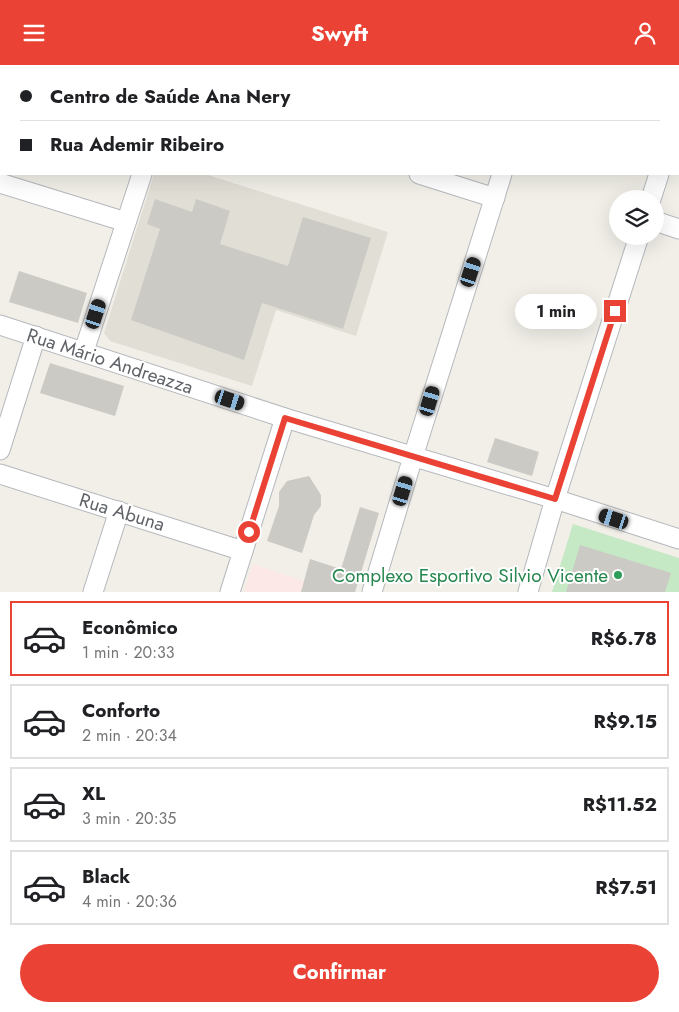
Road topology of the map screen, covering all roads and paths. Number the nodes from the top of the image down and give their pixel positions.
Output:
1 (142, 175) edge
2 (422, 175) edge
3 (502, 175) edge
4 (659, 175) edge
5 (0, 183) edge
6 (654, 190) edge
7 (494, 198) junction
8 (126, 222) junction
9 (664, 224) edge
10 (679, 229) edge
11 (636, 245) edge
12 (0, 325) edge
13 (36, 336) junction
14 (84, 351) junction
15 (285, 418) junction
16 (0, 450) edge
17 (413, 457) junction
18 (0, 474) edge
19 (555, 499) junction
20 (119, 511) junction
21 (679, 539) edge
22 (243, 551) junction
23 (93, 592) edge
24 (230, 592) edge
25 (372, 592) edge
26 (528, 592) edge

1 - 8 street
2 - 7 street
3 - 7 street
4 - 6 street
5 - 8 street
7 - 17 street
8 - 14 street
9 - 10 street
11 - 19 street
12 - 13 street, Rua Mário Andreazza
13 - 14 street, Rua Mário Andreazza
13 - 16 street
14 - 15 street, Rua Mário Andreazza
15 - 17 street, Rua Mário Andreazza
15 - 22 street
17 - 19 street, Rua Mário Andreazza
17 - 25 street
18 - 20 street, Rua Abuna
19 - 21 street, Rua Mário Andreazza
19 - 26 street
20 - 22 street, Rua Abuna
20 - 23 street
22 - 24 street

